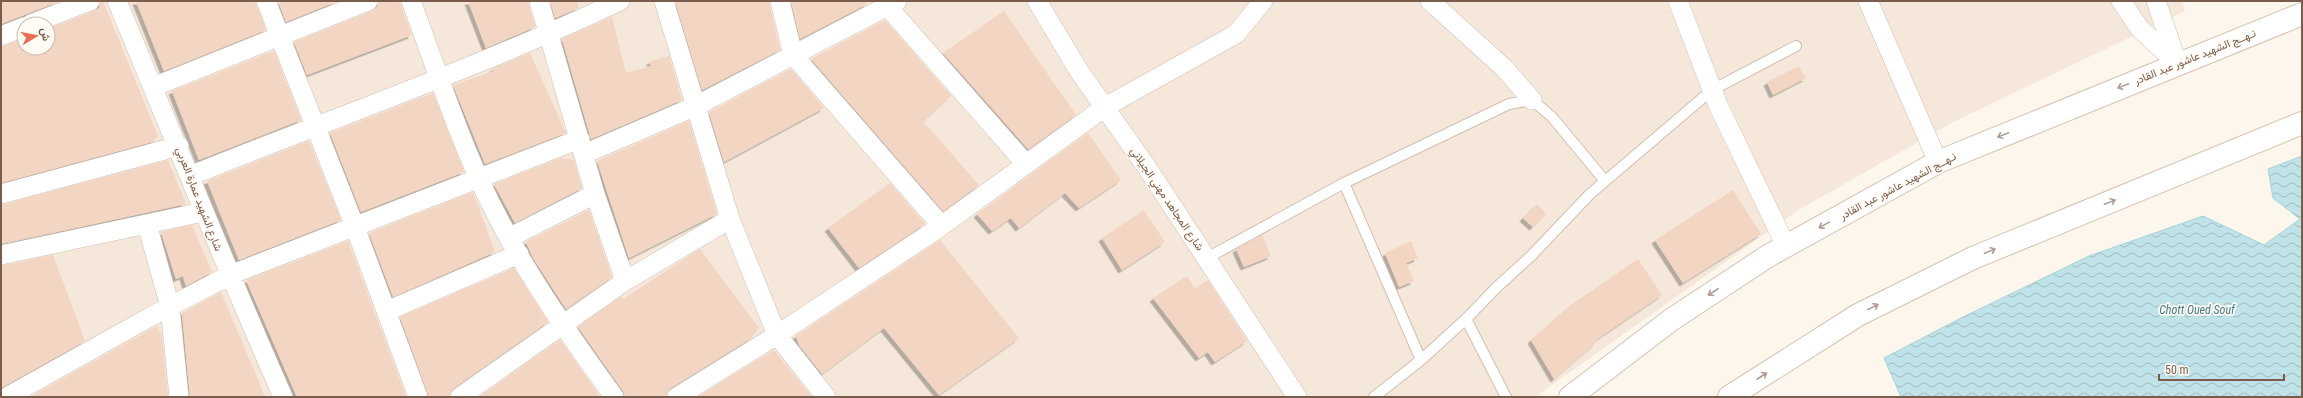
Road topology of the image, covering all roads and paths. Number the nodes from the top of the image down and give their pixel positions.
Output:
1 (90, 1) edge
2 (117, 1) edge
3 (266, 1) edge
4 (368, 1) edge
5 (411, 1) edge
6 (539, 1) edge
7 (620, 1) edge
8 (664, 1) edge
9 (780, 1) edge
10 (1037, 1) edge
11 (1264, 1) edge
12 (1430, 1) edge
13 (1678, 1) edge
14 (1868, 1) edge
15 (2121, 1) edge
16 (2156, 1) edge
17 (885, 4) edge
18 (2302, 14) edge
19 (52, 16) edge
20 (16, 30) edge
21 (549, 34) junction
22 (280, 35) junction
23 (1, 36) edge
24 (1796, 46) dead end
25 (793, 55) junction
26 (2178, 64) junction
27 (440, 77) junction
28 (153, 87) junction
29 (1712, 90) junction
30 (1532, 100) junction
31 (696, 106) junction
32 (1105, 108) junction
33 (2302, 123) edge
34 (315, 125) junction
35 (178, 146) junction
36 (582, 146) junction
37 (1938, 162) junction
38 (1026, 163) junction
39 (190, 176) junction
40 (478, 178) junction
41 (1605, 181) junction
42 (1344, 183) junction
43 (1, 194) edge
44 (595, 194) junction
45 (203, 212) junction
46 (730, 219) junction
47 (147, 224) junction
48 (941, 225) junction
49 (355, 227) junction
50 (509, 238) junction
51 (1786, 246) junction
52 (519, 254) junction
53 (1, 255) edge
54 (1207, 258) junction
55 (230, 275) junction
56 (624, 282) junction
57 (170, 307) junction
58 (387, 311) junction
59 (1466, 319) junction
60 (561, 325) junction
61 (777, 334) junction
62 (1421, 360) junction
63 (7, 397) edge
64 (179, 397) edge
65 (282, 397) edge
66 (418, 397) edge
67 (460, 397) edge
68 (614, 397) edge
69 (677, 397) edge
70 (826, 397) edge
71 (1297, 397) edge
72 (1374, 397) edge
73 (1506, 397) edge
74 (1570, 397) edge
75 (1729, 397) edge

1 - 19 street
2 - 28 street, شارع الشهيد عمارة العربي
3 - 22 street
4 - 22 street
5 - 27 street
6 - 21 street
7 - 21 street
8 - 31 street
9 - 25 street
10 - 32 street, شارع المجاهد مهني الجيلاني
11 - 32 street
12 - 30 street
13 - 29 street
14 - 37 street
15 - 26 street
16 - 26 street
17 - 25 street
17 - 38 street
18 - 26 main road, نـهــج الشهيد عاشور عبد القادر
20 - 23 street
21 - 27 street
21 - 36 street
22 - 28 street
22 - 34 street
24 - 29 lane
25 - 31 street
25 - 48 street
26 -> 37 main road, نـهــج الشهيد عاشور عبد القادر
27 - 34 street
27 - 40 street
28 - 35 street, شارع الشهيد عمارة العربي
29 - 41 lane
29 - 51 street
30 - 41 lane
30 - 42 lane
31 - 36 street
31 - 46 street
32 - 38 street
32 - 54 street, شارع المجاهد مهني الجيلاني
75 -> 33 main road
34 - 39 street
34 - 49 street
35 - 39 street, شارع الشهيد عمارة العربي
35 - 43 street
36 - 40 street
36 - 44 street
37 -> 51 main road, نـهــج الشهيد عاشور عبد القادر
38 - 48 street
39 - 45 street, شارع الشهيد عمارة العربي
40 - 49 street
40 - 50 street
41 - 59 lane
42 - 54 lane
42 - 62 lane
44 - 50 street
44 - 56 street
45 - 47 street
45 - 55 street, شارع الشهيد عمارة العربي
46 - 56 street
46 - 61 street
47 - 53 street
47 - 57 street
48 - 61 street
49 - 55 street
49 - 58 street
50 - 52 street
51 -> 74 main road, نـهــج الشهيد عاشور عبد القادر
52 - 58 street
52 - 60 street
54 - 71 street, شارع المجاهد مهني الجيلاني
55 - 57 street
55 - 65 street, شارع الشهيد عمارة العربي
56 - 60 street
57 - 63 street
57 - 64 street
58 - 66 street
59 - 62 lane
59 - 73 lane
60 - 67 street
60 - 68 street
61 - 69 street
61 - 70 street
62 - 72 lane

